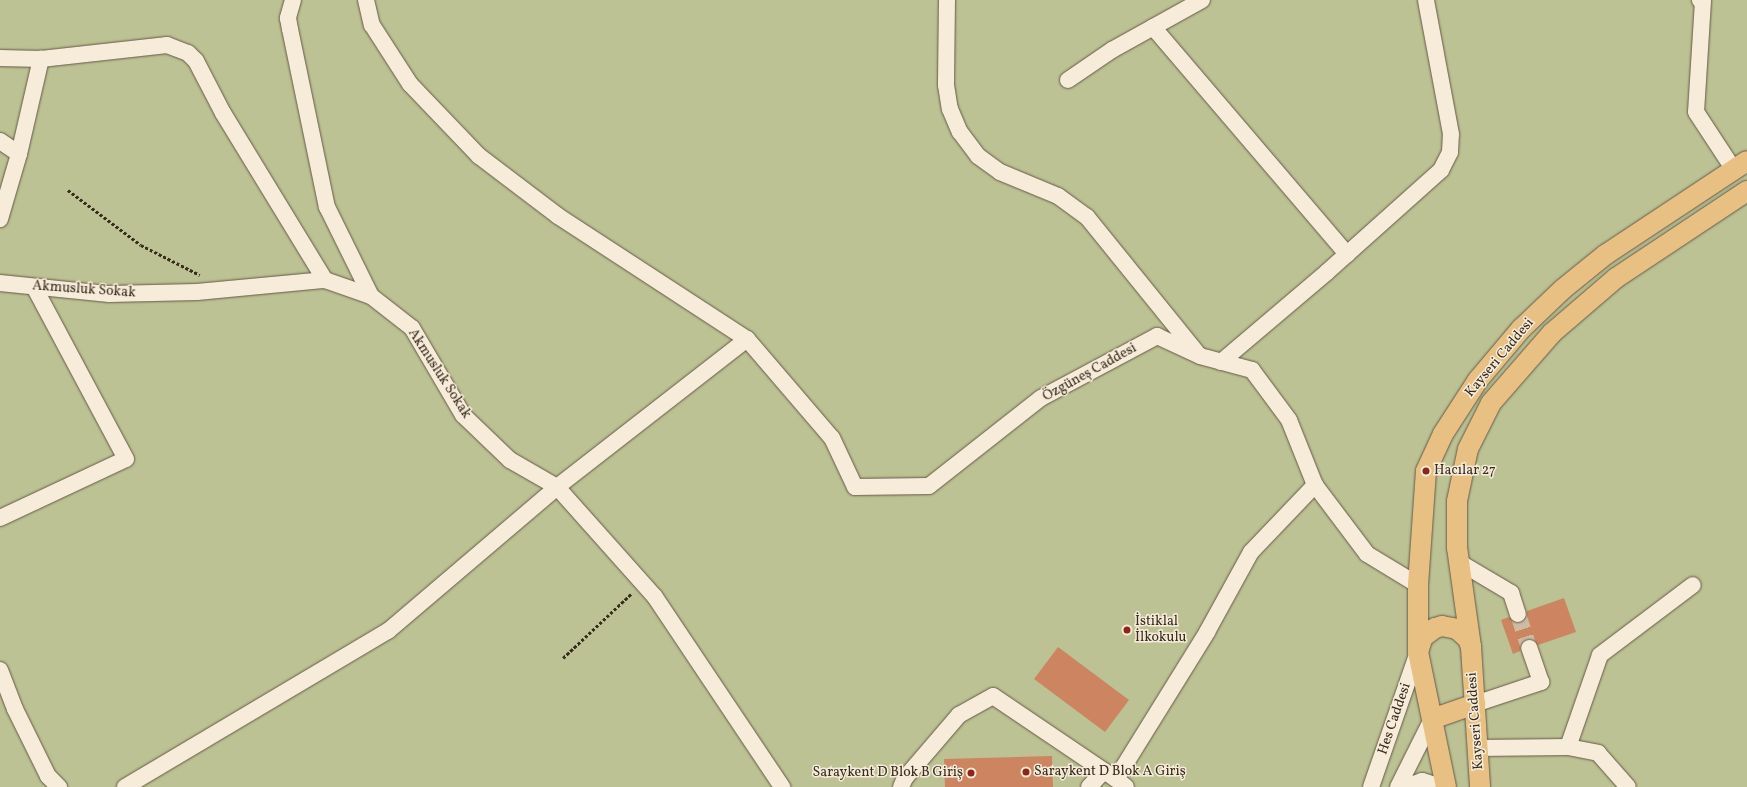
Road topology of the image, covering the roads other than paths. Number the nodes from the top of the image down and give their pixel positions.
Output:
1 (293, 0) edge
2 (366, 0) edge
3 (947, 0) edge
4 (1202, 0) edge
5 (1426, 0) edge
6 (1700, 0) edge
7 (1153, 27) junction
8 (0, 58) edge
9 (42, 59) junction
10 (1068, 80) dead end
11 (0, 141) edge
12 (19, 154) junction
13 (1740, 166) edge
14 (1747, 191) edge
15 (0, 220) edge
16 (1348, 254) junction
17 (325, 280) junction
18 (0, 283) edge
19 (34, 287) junction
20 (371, 296) junction
21 (747, 339) junction
22 (1200, 356) junction
23 (1222, 362) junction
24 (1315, 486) junction
25 (557, 487) junction
26 (0, 518) edge
27 (1459, 562) junction
28 (1418, 585) junction
29 (1694, 585) dead end
30 (1518, 614) tunnel mouth
31 (1530, 648) tunnel mouth
32 (1471, 650) junction
33 (1418, 656) junction
34 (0, 670) edge
35 (1475, 704) junction
36 (1432, 719) junction
37 (1568, 747) junction
38 (1477, 748) junction
39 (1115, 779) edge
40 (59, 787) edge
41 (125, 787) edge
42 (782, 787) edge
43 (901, 787) edge
44 (1089, 787) edge
45 (1371, 787) edge
46 (1398, 787) edge
47 (1406, 787) edge
48 (1442, 787) edge
49 (1446, 787) edge
50 (1480, 787) edge
51 (1628, 787) edge

1 - 20 street
2 - 21 street
3 - 22 street
4 - 7 street
5 - 16 street
6 - 13 street
7 - 10 street
7 - 16 street
8 - 9 street
9 - 12 street
9 - 17 street
11 - 12 street
12 - 15 street
13 - 28 main road, Kayseri Caddesi
14 - 27 main road, Kayseri Caddesi
16 - 23 street
17 - 19 street, Akmusluk Sokak
17 - 20 street, Akmusluk Sokak
18 - 19 street, Akmusluk Sokak
19 - 26 street
20 - 25 street, Akmusluk Sokak
21 - 22 street, Özgüneş Caddesi
21 - 25 street
22 - 23 street, Özgüneş Caddesi
23 - 24 street, Özgüneş Caddesi
24 - 28 street, Özgüneş Caddesi
24 - 39 street
25 - 41 street
25 - 42 street, Akmusluk Sokak
27 - 30 street
27 - 32 main road, Kayseri Caddesi
28 - 33 main road, Kayseri Caddesi
29 - 37 street
31 - 35 street
32 - 33 main road
32 - 35 main road, Kayseri Caddesi
33 - 36 main road, Kayseri Caddesi
33 - 45 street, Hes Caddesi
34 - 40 street
35 - 36 main road
35 - 38 main road, Kayseri Caddesi
36 - 46 street, Hes Caddesi
36 - 49 main road, Kayseri Caddesi
37 - 38 street
37 - 51 street
38 - 50 main road, Kayseri Caddesi
39 - 43 street
39 - 44 street
47 - 48 street

